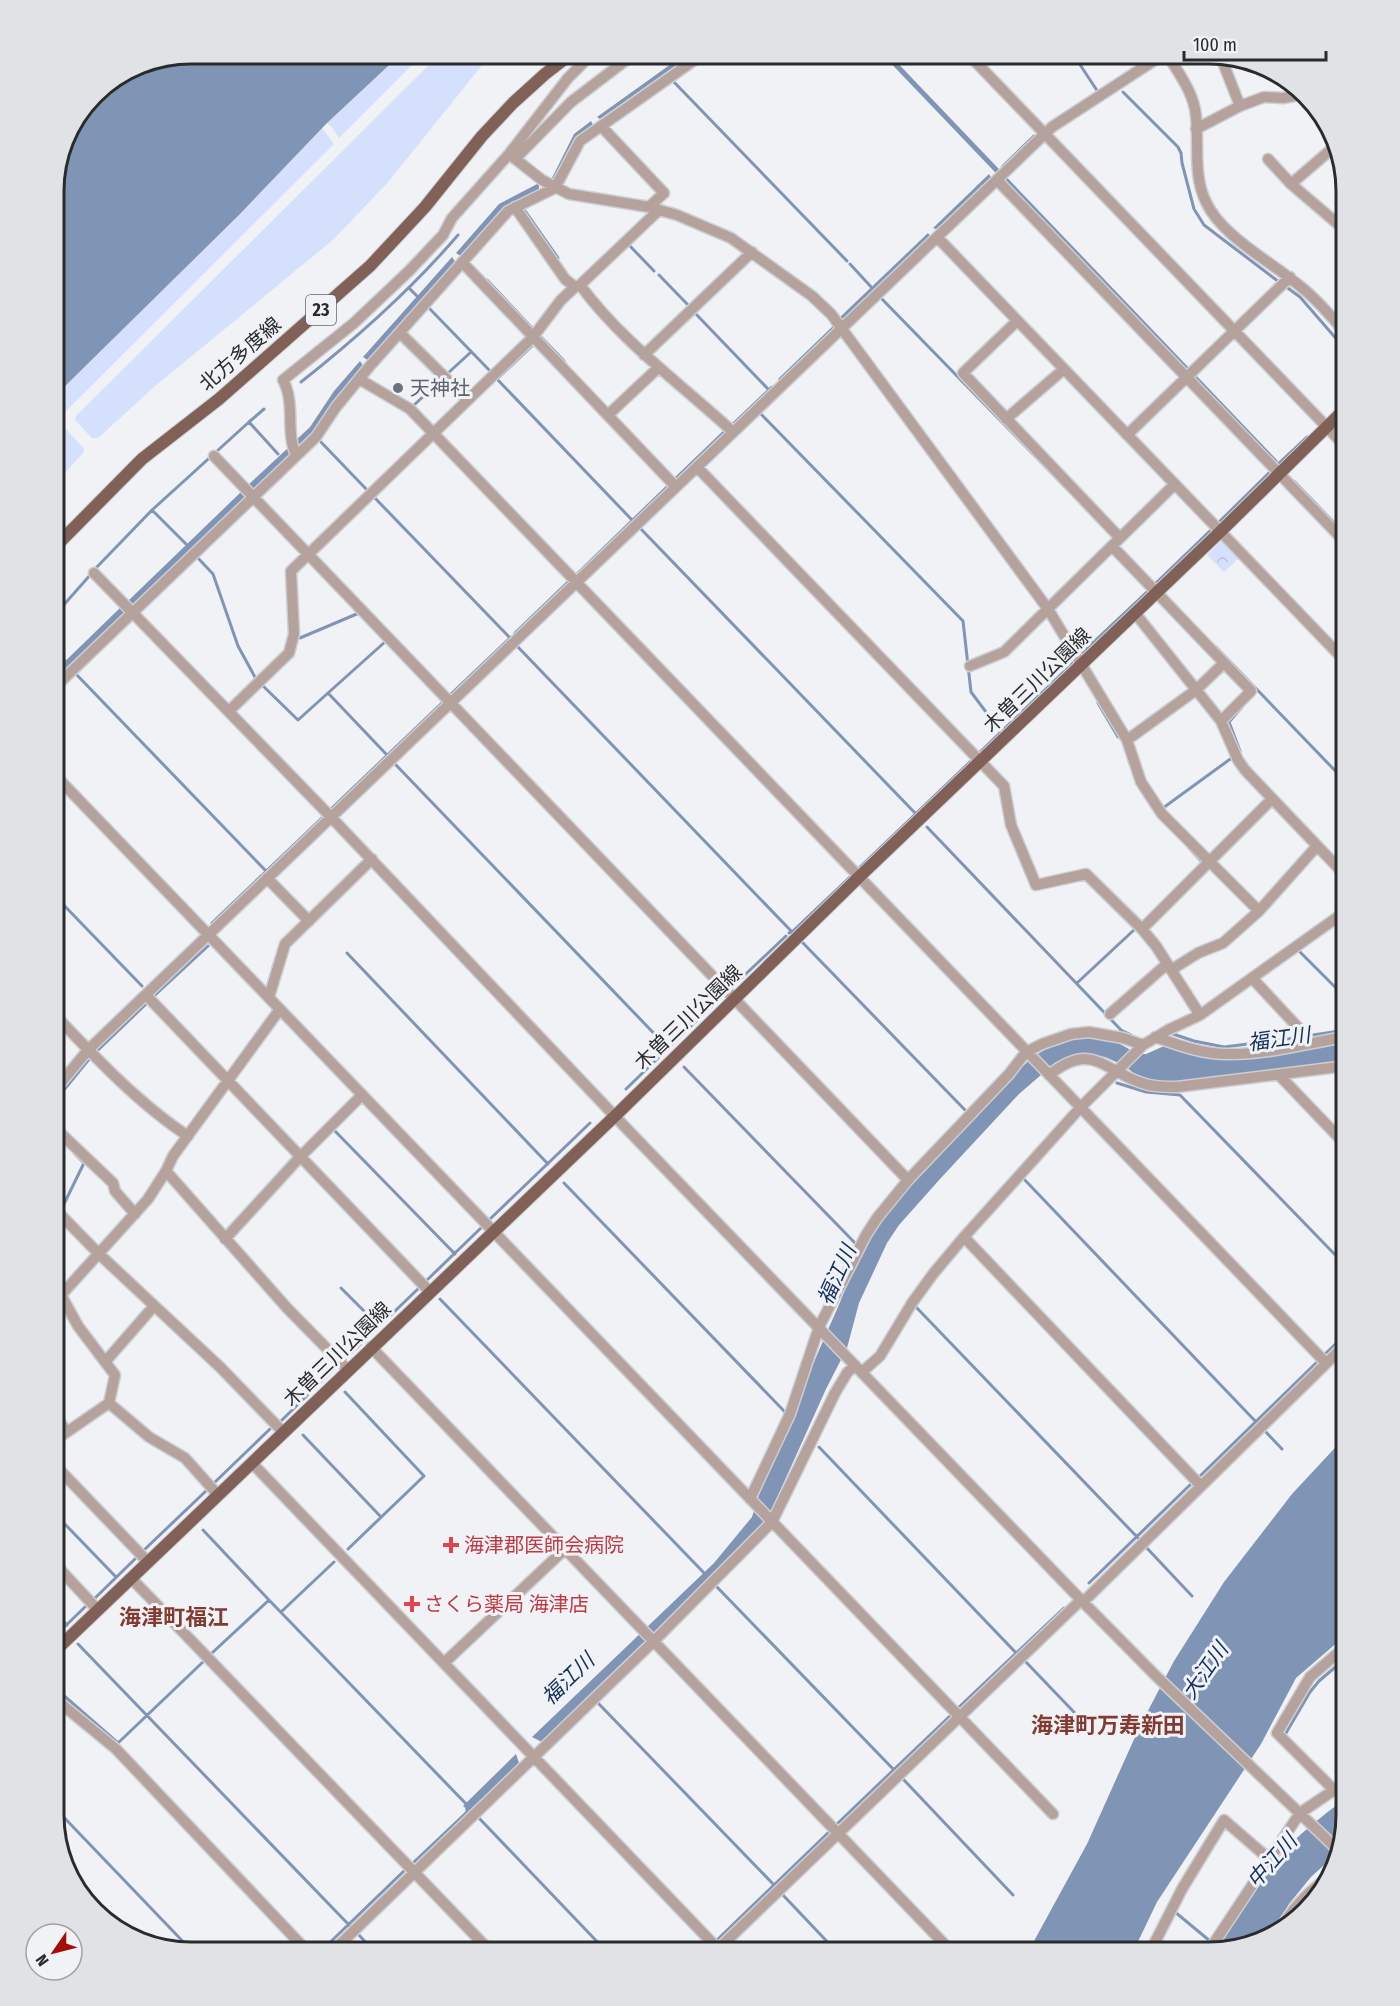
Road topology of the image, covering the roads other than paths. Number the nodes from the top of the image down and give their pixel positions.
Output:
1 (558, 64) edge
2 (582, 64) edge
3 (620, 64) edge
4 (688, 64) edge
5 (978, 65) edge
6 (1149, 65) edge
7 (1173, 65) edge
8 (1224, 66) edge
9 (1293, 97) edge
10 (1240, 106) junction
11 (601, 126) junction
12 (1196, 129) junction
13 (1045, 134) junction
14 (1329, 152) edge
15 (512, 157) junction
16 (1268, 159) dead end
17 (1001, 176) junction
18 (1291, 184) junction
19 (555, 188) junction
20 (514, 207) junction
21 (654, 209) junction
22 (1336, 222) edge
23 (937, 237) junction
24 (752, 252) junction
25 (462, 262) junction
26 (1290, 278) junction
27 (578, 286) junction
28 (1017, 321) junction
29 (1336, 323) edge
30 (842, 328) junction
31 (1235, 330) junction
32 (400, 333) junction
33 (533, 337) junction
34 (644, 355) junction
35 (658, 368) junction
36 (1064, 369) junction
37 (1189, 374) junction
38 (359, 379) junction
39 (468, 400) junction
40 (609, 414) junction
41 (1006, 419) junction
42 (1336, 419) edge
43 (1327, 428) junction
44 (733, 432) junction
45 (434, 434) junction
46 (1127, 435) junction
47 (1336, 437) edge
48 (296, 455) junction
49 (214, 456) dead end
50 (697, 467) junction
51 (1280, 474) junction
52 (1175, 484) junction
53 (676, 487) junction
54 (253, 496) junction
55 (1221, 531) junction
56 (1336, 533) edge
57 (65, 537) edge
58 (1116, 542) junction
59 (308, 554) junction
60 (94, 573) dead end
61 (577, 582) junction
62 (1156, 593) junction
63 (1048, 609) junction
64 (133, 611) junction
65 (1135, 613) junction
66 (1336, 652) edge
67 (1224, 663) junction
68 (1082, 664) junction
69 (970, 666) dead end
70 (65, 678) edge
71 (1196, 690) junction
72 (451, 703) junction
73 (229, 711) junction
74 (1221, 721) junction
75 (1127, 740) junction
76 (980, 762) junction
77 (65, 785) edge
78 (1272, 799) junction
79 (331, 816) junction
80 (1317, 846) junction
81 (372, 860) junction
82 (1208, 861) junction
83 (1336, 866) edge
84 (859, 877) junction
85 (267, 878) junction
86 (1259, 911) junction
87 (1336, 918) edge
88 (309, 921) junction
89 (1142, 930) junction
90 (209, 934) junction
91 (1169, 967) junction
92 (1253, 979) junction
93 (146, 995) junction
94 (269, 997) junction
95 (735, 999) junction
96 (280, 1009) junction
97 (1110, 1014) dead end
98 (1200, 1015) junction
99 (64, 1025) edge
100 (1155, 1037) junction
101 (1336, 1039) edge
102 (1307, 1043) junction
103 (1142, 1046) junction
104 (88, 1050) junction
105 (1027, 1054) junction
106 (1336, 1067) edge
107 (1116, 1070) junction
108 (1048, 1074) junction
109 (1279, 1075) junction
110 (64, 1078) edge
111 (227, 1081) junction
112 (362, 1095) junction
113 (1080, 1107) junction
114 (615, 1116) junction
115 (1336, 1134) edge
116 (188, 1136) junction
117 (64, 1137) edge
118 (300, 1158) junction
119 (166, 1172) junction
120 (908, 1180) junction
121 (135, 1215) junction
122 (64, 1219) edge
123 (493, 1231) junction
124 (964, 1237) junction
125 (225, 1239) junction
126 (99, 1254) junction
127 (64, 1292) edge
128 (429, 1292) junction
129 (154, 1306) junction
130 (64, 1308) edge
131 (821, 1329) junction
132 (371, 1347) junction
133 (1336, 1354) edge
134 (105, 1362) junction
135 (1326, 1363) junction
136 (859, 1369) junction
137 (348, 1370) junction
138 (109, 1403) junction
139 (64, 1428) edge
140 (67, 1432) junction
141 (284, 1433) junction
142 (64, 1434) edge
143 (252, 1463) junction
144 (64, 1475) edge
145 (1201, 1486) junction
146 (218, 1495) junction
147 (752, 1501) junction
148 (770, 1520) junction
149 (565, 1549) junction
150 (148, 1562) junction
151 (64, 1574) edge
152 (131, 1578) junction
153 (1082, 1601) junction
154 (97, 1609) junction
155 (650, 1637) junction
156 (64, 1642) edge
157 (1336, 1655) edge
158 (444, 1663) junction
159 (64, 1706) edge
160 (960, 1718) junction
161 (534, 1756) junction
162 (1334, 1790) joint
163 (1053, 1814) dead end
164 (1302, 1815) junction
165 (839, 1833) junction
166 (1332, 1844) edge
167 (1269, 1859) junction
168 (415, 1872) junction
169 (1309, 1892) edge
170 (1295, 1906) edge
171 (298, 1941) edge
172 (343, 1941) edge
173 (481, 1941) edge
174 (1215, 1941) edge
175 (709, 1942) edge
176 (728, 1942) edge
177 (942, 1942) edge
178 (1155, 1942) edge

1 - 57 main road, 北方多度線 / 23
2 - 15 street
3 - 15 street
4 - 11 street
5 - 13 street
6 - 13 street
7 - 12 street
8 - 10 street
9 - 10 street
10 - 12 street
11 - 19 street
11 - 21 street
12 - 26 street
13 - 17 street
13 - 31 street
14 - 18 street
15 - 19 street
15 - 48 street
16 - 18 street
17 - 23 street
17 - 37 street
18 - 22 street
19 - 20 street
19 - 21 street
20 - 25 street
20 - 27 street
21 - 24 street
21 - 27 street
23 - 28 street
23 - 30 street
24 - 30 street
24 - 34 street
25 - 32 street
25 - 33 street
26 - 29 street
26 - 31 street
27 - 33 street
27 - 34 street
28 - 36 street
28 - 41 street
30 - 44 street
30 - 63 street
31 - 37 street
31 - 43 street
32 - 38 street
32 - 39 street
33 - 39 street
33 - 40 street
34 - 35 street
35 - 40 street
35 - 44 street
36 - 41 street
36 - 46 street
37 - 46 street
37 - 51 street
38 - 45 street
38 - 48 street
39 - 45 street
40 - 53 street
41 - 58 street
42 - 43 main road, 木曽三川公園線
43 - 47 street
43 - 51 main road, 木曽三川公園線
44 - 50 street
45 - 59 street
45 - 61 street
46 - 52 street
48 - 54 street
49 - 54 street
50 - 53 street
50 - 76 street
51 - 55 main road, 木曽三川公園線
51 - 56 street
52 - 55 street
52 - 58 street
53 - 61 street
54 - 59 street
54 - 64 street
55 - 62 main road, 木曽三川公園線
55 - 66 street
58 - 62 street
58 - 63 street
59 - 72 street
59 - 73 street
60 - 64 street
61 - 72 street
61 - 84 street
62 - 65 main road, 木曽三川公園線
62 - 67 street
63 - 68 street
63 - 69 street
64 - 70 street
64 - 73 street
65 - 68 main road, 木曽三川公園線
65 - 71 street
67 - 71 street
67 - 74 street
68 - 75 street
68 - 76 main road, 木曽三川公園線
71 - 74 street
71 - 75 street
72 - 79 street
72 - 95 street
73 - 79 street
74 - 78 street
75 - 82 street
76 - 84 main road, 木曽三川公園線
76 - 89 street
77 - 90 street
78 - 80 street
78 - 82 street
79 - 81 street
79 - 85 street
80 - 83 street
80 - 86 street
81 - 88 street
81 - 114 street
82 - 86 street
82 - 89 street
84 - 95 main road, 木曽三川公園線
84 - 105 street
85 - 88 street
85 - 90 street
86 - 91 street
87 - 92 street
88 - 94 street
89 - 91 street
90 - 93 street
90 - 94 street
91 - 97 street
91 - 98 street
92 - 98 street
92 - 102 street
93 - 104 street
93 - 111 street
94 - 96 street
95 - 114 main road, 木曽三川公園線
95 - 120 street
96 - 111 street
96 - 112 street
98 - 100 street
99 - 104 street
100 - 102 street
100 - 103 street
101 - 102 street
103 - 105 street
103 - 107 street
104 - 110 street
104 - 116 street
105 - 108 street
105 - 120 street
106 - 109 street
107 - 108 street
107 - 109 street
107 - 113 street
108 - 113 street
109 - 115 street
111 - 116 street
111 - 118 street
112 - 118 street
112 - 123 street
113 - 124 street
113 - 135 street
114 - 123 main road, 木曽三川公園線
114 - 131 street
116 - 119 street
117 - 121 street
118 - 125 street
118 - 128 street
119 - 121 street
119 - 125 street
120 - 131 street
121 - 126 street
122 - 126 street
123 - 128 main road, 木曽三川公園線
123 - 147 street
124 - 136 street
124 - 145 street
125 - 137 street
126 - 127 street
126 - 129 street
128 - 132 main road, 木曽三川公園線
129 - 134 street
129 - 141 street
130 - 134 street
131 - 136 street
131 - 147 street
132 - 137 main road, 木曽三川公園線
132 - 149 street
133 - 135 street
134 - 138 street
135 - 145 street
136 - 148 street
136 - 153 street
137 - 141 main road, 木曽三川公園線
138 - 140 street
138 - 146 street
139 - 140 street
140 - 142 street
141 - 143 main road, 木曽三川公園線
143 - 146 main road, 木曽三川公園線
143 - 158 street
144 - 150 street
145 - 153 street
146 - 150 main road, 木曽三川公園線
147 - 148 street
148 - 155 street
148 - 160 street
149 - 155 street
149 - 158 street
150 - 152 main road, 木曽三川公園線
151 - 154 street
152 - 154 main road, 木曽三川公園線
152 - 168 street
153 - 160 street
153 - 164 street
154 - 156 main road, 木曽三川公園線
155 - 161 street
155 - 165 street
157 - 162 street
158 - 161 street
159 - 171 street
160 - 163 street
160 - 165 street
161 - 168 street
161 - 175 street
162 - 164 street
164 - 166 street
164 - 167 street
165 - 176 street
165 - 177 street
167 - 174 street
167 - 178 street
168 - 172 street
168 - 173 street
169 - 170 street

